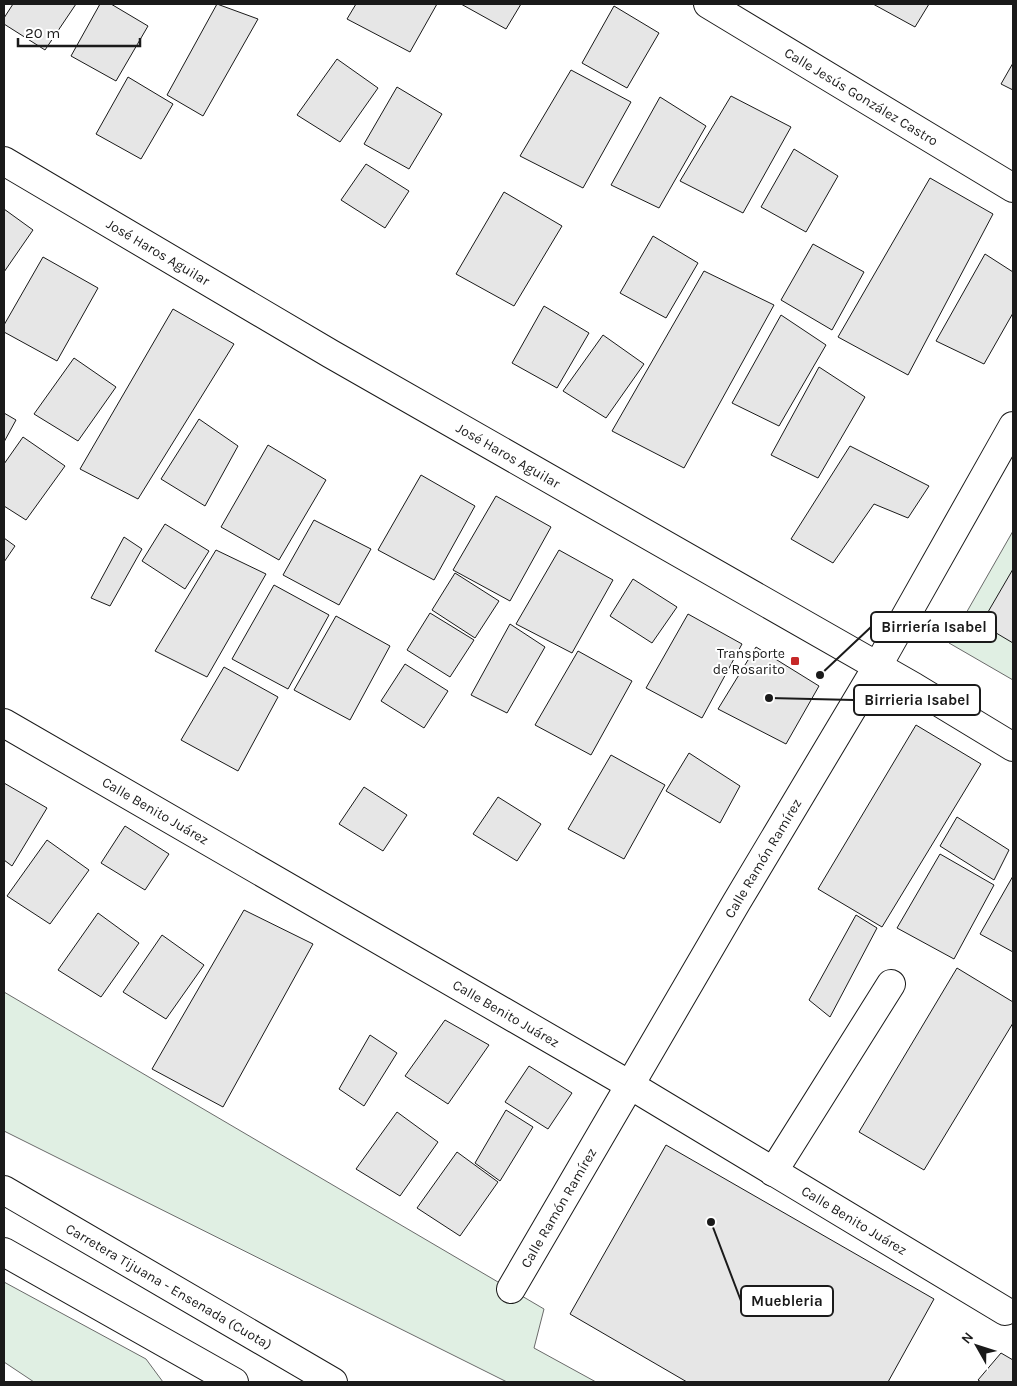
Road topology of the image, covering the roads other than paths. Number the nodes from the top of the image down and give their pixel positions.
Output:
1 (708, 4) edge
2 (4, 161) edge
3 (1013, 188) edge
4 (1013, 426) edge
5 (877, 667) junction
6 (4, 723) edge
7 (1013, 747) edge
8 (891, 984) dead end
9 (630, 1085) junction
10 (773, 1172) junction
11 (4, 1190) edge
12 (4, 1252) edge
13 (510, 1289) dead end
14 (1005, 1311) dead end
15 (234, 1382) edge
16 (333, 1382) edge

1 - 3 main road, Calle Jesús González Castro
2 - 5 main road, José Haros Aguilar
4 - 5 main road, Calle Ramón Ramírez
5 - 7 main road, José Haros Aguilar
5 - 9 main road, Calle Ramón Ramírez
6 - 9 main road, Calle Benito Juárez
8 - 10 main road
9 - 10 main road, Calle Benito Juárez
9 - 13 main road, Calle Ramón Ramírez
10 - 14 main road, Calle Benito Juárez
11 - 16 main road, Carretera Tijuana - Ensenada (Cuota)
12 - 15 main road

